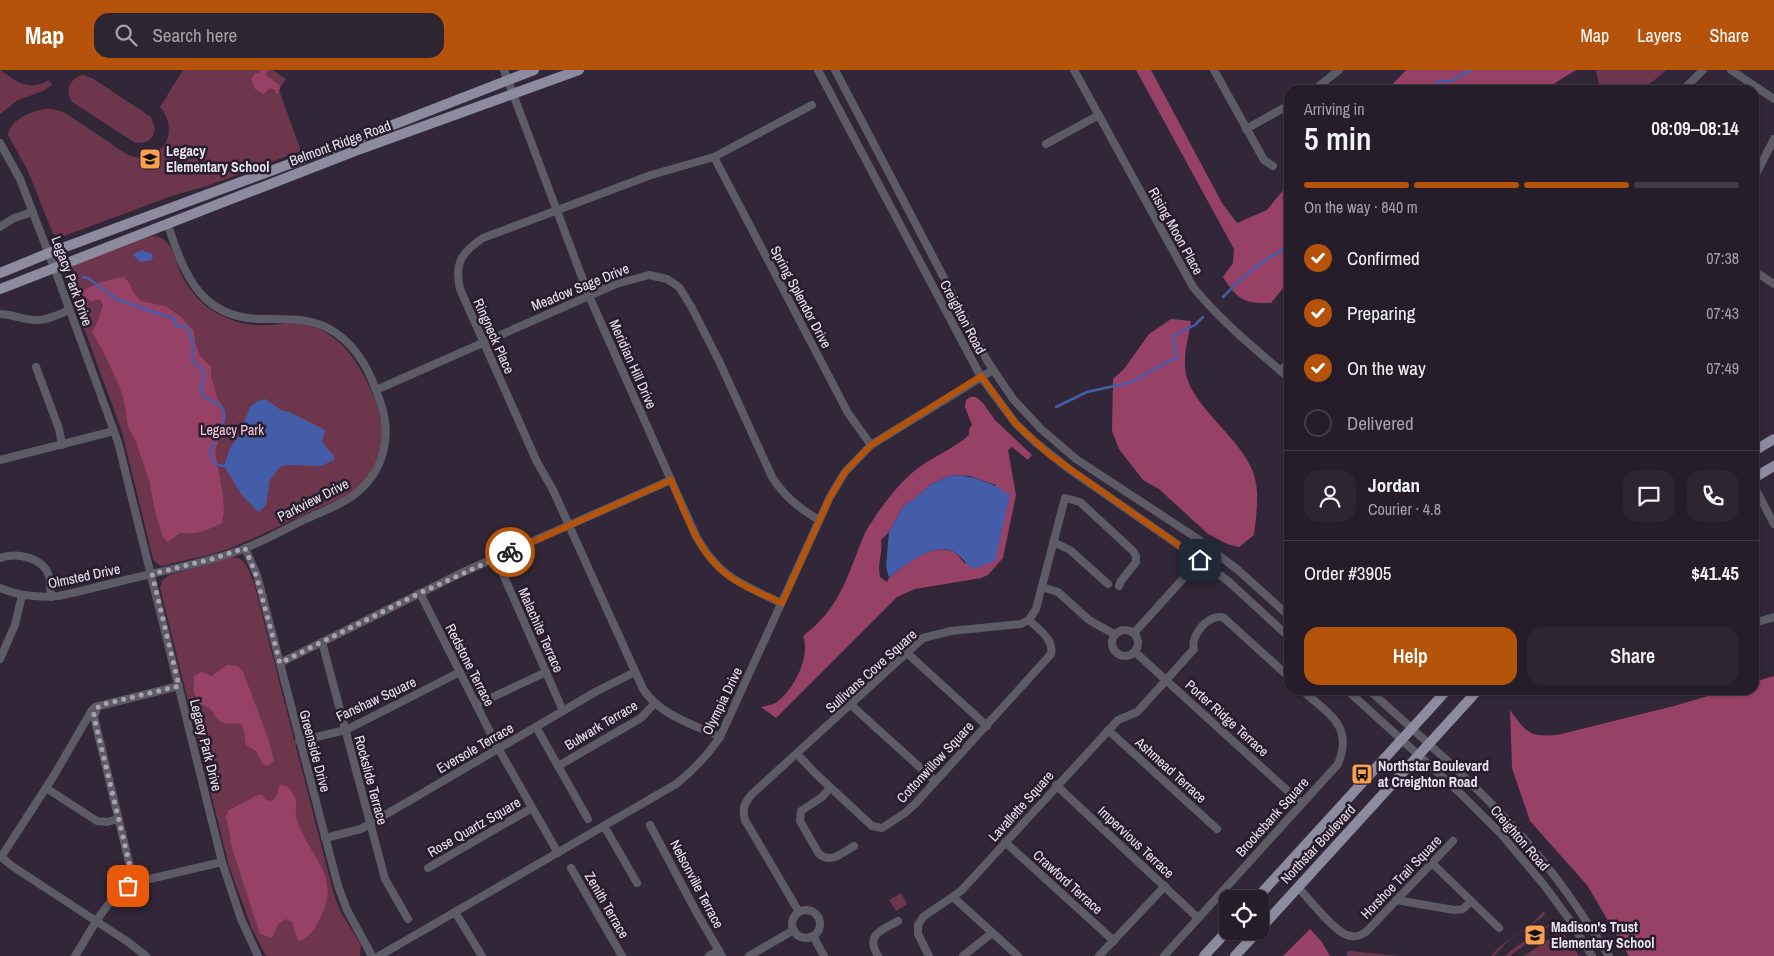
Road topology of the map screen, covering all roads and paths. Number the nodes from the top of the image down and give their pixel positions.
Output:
1 (534, 70) edge
2 (579, 70) edge
3 (818, 70) edge
4 (835, 70) edge
5 (1074, 70) edge
6 (1214, 70) edge
7 (1339, 70) edge
8 (1704, 70) edge
9 (1731, 70) edge
10 (506, 75) edge
11 (1320, 85) edge
12 (1688, 85) edge
13 (1754, 85) edge
14 (1759, 88) edge
15 (513, 94) junction
16 (1774, 98) edge
17 (812, 105) dead end
18 (1284, 108) edge
19 (1099, 115) junction
20 (1246, 129) junction
21 (1774, 139) edge
22 (0, 143) edge
23 (1046, 144) dead end
24 (714, 157) junction
25 (1273, 166) dead end
26 (1759, 168) edge
27 (557, 211) junction
28 (33, 212) junction
29 (168, 225) junction
30 (0, 227) edge
31 (49, 253) junction
32 (54, 267) junction
33 (0, 273) edge
34 (1759, 274) edge
35 (1774, 284) edge
36 (0, 289) edge
37 (589, 296) junction
38 (70, 310) junction
39 (0, 314) edge
40 (483, 343) junction
41 (36, 366) dead end
42 (1284, 368) edge
43 (993, 370) junction
44 (1281, 371) junction
45 (1284, 374) edge
46 (981, 376) junction
47 (376, 390) junction
48 (114, 431) junction
49 (1774, 439) edge
50 (64, 444) junction
51 (871, 445) junction
52 (1759, 448) edge
53 (0, 460) edge
54 (1774, 466) edge
55 (1759, 475) edge
56 (671, 480) junction
57 (1759, 496) edge
58 (819, 520) junction
59 (1774, 524) edge
60 (569, 525) junction
61 (1053, 542) junction
62 (245, 548) junction
63 (1210, 549) junction
64 (0, 558) edge
65 (496, 558) junction
66 (1200, 560) junction
67 (152, 574) junction
68 (1108, 584) dead end
69 (1119, 586) dead end
70 (1042, 587) junction
71 (0, 588) edge
72 (420, 593) junction
73 (22, 595) junction
74 (51, 597) junction
75 (782, 603) junction
76 (1284, 611) edge
77 (1774, 617) edge
78 (1029, 620) junction
79 (1759, 622) edge
80 (1284, 632) edge
81 (1134, 633) junction
82 (1114, 634) junction
83 (322, 642) junction
84 (1135, 652) junction
85 (907, 653) junction
86 (0, 660) edge
87 (280, 663) junction
88 (460, 672) junction
89 (546, 672) junction
90 (635, 672) junction
91 (1284, 673) edge
92 (1166, 680) junction
93 (179, 686) junction
94 (1307, 695) edge
95 (1352, 695) edge
96 (1375, 695) edge
97 (1442, 695) edge
98 (1473, 695) edge
99 (654, 703) junction
100 (100, 705) junction
101 (476, 705) junction
102 (851, 705) junction
103 (564, 711) junction
104 (987, 726) junction
105 (536, 728) junction
106 (1411, 728) junction
107 (346, 730) junction
108 (1108, 730) junction
109 (720, 737) junction
110 (1401, 740) junction
111 (299, 741) junction
112 (1429, 744) junction
113 (498, 748) junction
114 (797, 754) junction
115 (1419, 756) junction
116 (558, 766) junction
117 (935, 781) junction
118 (1056, 786) junction
119 (46, 788) junction
120 (830, 788) junction
121 (1301, 803) junction
122 (532, 808) junction
123 (118, 819) junction
124 (588, 819) dead end
125 (370, 824) junction
126 (650, 825) dead end
127 (604, 826) junction
128 (1216, 829) dead end
129 (325, 838) junction
130 (1453, 841) dead end
131 (1006, 842) junction
132 (854, 846) dead end
133 (558, 854) junction
134 (0, 856) edge
135 (222, 862) junction
136 (1432, 863) junction
137 (428, 868) dead end
138 (571, 868) dead end
139 (134, 883) junction
140 (637, 883) dead end
141 (1165, 886) junction
142 (1298, 887) junction
143 (1264, 890) edge
144 (953, 897) junction
145 (1396, 900) junction
146 (1472, 901) junction
147 (455, 912) junction
148 (799, 912) junction
149 (1198, 918) junction
150 (408, 919) dead end
151 (1269, 919) edge
152 (898, 921) dead end
153 (97, 922) junction
154 (1498, 928) dead end
155 (794, 930) junction
156 (992, 933) junction
157 (813, 936) junction
158 (1219, 940) edge
159 (1250, 940) edge
160 (1114, 941) junction
161 (720, 953) edge
162 (75, 956) edge
163 (146, 956) edge
164 (258, 956) edge
165 (372, 956) edge
166 (379, 956) edge
167 (482, 956) edge
168 (622, 956) edge
169 (709, 956) edge
170 (749, 956) edge
171 (824, 956) edge
172 (878, 956) edge
173 (929, 956) edge
174 (963, 956) edge
175 (1018, 956) edge
176 (1099, 956) edge
177 (1164, 956) edge
178 (1204, 956) edge
179 (1235, 956) edge
180 (1592, 956) edge
181 (1609, 956) edge

1 - 10 main road, Belmont Ridge Road
2 - 15 main road, Belmont Ridge Road
3 - 46 street, Creighton Road
4 - 43 street, Creighton Road
5 - 19 street, Rising Moon Place
6 - 20 street
7 - 11 street
8 - 12 street
9 - 13 street
10 - 15 street, Meridian Hill Drive
10 - 31 main road, Belmont Ridge Road
14 - 16 street
15 - 27 street, Meridian Hill Drive
15 - 29 main road, Belmont Ridge Road
17 - 24 street, Ringneck Place
18 - 20 street
19 - 23 street
19 - 44 street, Rising Moon Place
20 - 25 street
21 - 26 street
22 - 28 street, Legacy Park Drive
24 - 27 street, Ringneck Place
24 - 51 street, Spring Splendor Drive
27 - 37 street, Meridian Hill Drive
27 - 40 street, Ringneck Place
28 - 30 street
28 - 31 street, Legacy Park Drive
29 - 32 main road, Belmont Ridge Road
29 - 47 street, Parkview Drive
31 - 32 street, Legacy Park Drive
31 - 33 main road, Belmont Ridge Road
32 - 36 main road, Belmont Ridge Road
32 - 38 street, Legacy Park Drive
34 - 35 street
37 - 40 street, Meadow Sage Drive
37 - 56 street, Meridian Hill Drive
37 - 58 street, Meadow Sage Drive
38 - 39 street
38 - 48 street, Legacy Park Drive
40 - 47 street, Meadow Sage Drive
40 - 60 street, Ringneck Place
41 - 50 street
42 - 44 street
43 - 46 street, Olympia Drive
43 - 63 street, Creighton Road
44 - 45 street, Rising Moon Place
46 - 51 street, Olympia Drive
46 - 66 street, Creighton Road
47 - 62 street, Parkview Drive
48 - 50 street
48 - 67 street, Legacy Park Drive
49 - 52 main road
50 - 53 street
51 - 58 street, Olympia Drive
54 - 55 main road
56 - 60 street
56 - 75 street, Meridian Hill Drive
57 - 59 street
58 - 75 street, Olympia Drive
60 - 65 street
60 - 90 street, Ringneck Place
61 - 68 street
61 - 69 street
61 - 70 street
62 - 67 street, Parkview Drive
62 - 87 street, Greenside Drive
63 - 66 street
63 - 76 street, Creighton Road
64 - 74 street
65 - 72 street
65 - 89 street, Malachite Terrace
66 - 80 street, Creighton Road
66 - 81 street
67 - 74 street, Olmsted Drive
67 - 93 street, Legacy Park Drive
70 - 78 street
70 - 82 street
71 - 73 street, Olmsted Drive
72 - 83 street
72 - 88 street, Redstone Terrace
73 - 74 street, Olmsted Drive
73 - 86 street
75 - 109 street, Olympia Drive
77 - 79 street
78 - 85 street, Sullivans Cove Square
78 - 104 street, Cottonwillow Square
81 - 82 street
81 - 84 street
82 - 84 street
83 - 87 street
83 - 107 street, Rockslide Terrace
84 - 92 street, Porter Ridge Terrace
85 - 102 street, Sullivans Cove Square
85 - 104 street
87 - 111 street, Greenside Drive
88 - 101 street, Redstone Terrace
88 - 107 street, Fanshaw Square
89 - 101 street
89 - 103 street, Malachite Terrace
90 - 99 street, Ringneck Place
90 - 103 street, Eversole Terrace
91 - 92 street
92 - 108 street, Lavallette Square
92 - 121 street, Porter Ridge Terrace
93 - 100 street
93 - 135 street, Legacy Park Drive
94 - 121 street, Brooksbank Square
95 - 110 street, Creighton Road
96 - 106 street, Creighton Road
97 - 106 main road, Northstar Boulevard
98 - 112 main road, Northstar Boulevard
99 - 109 street, Ringneck Place
99 - 116 street, Bulwark Terrace
100 - 119 street
100 - 123 street
101 - 113 street, Redstone Terrace
102 - 114 street, Sullivans Cove Square
102 - 117 street
103 - 105 street, Eversole Terrace
104 - 117 street, Cottonwillow Square
105 - 113 street, Eversole Terrace
105 - 116 street
106 - 110 main road, Northstar Boulevard
106 - 112 street, Creighton Road
107 - 111 street, Fanshaw Square
107 - 125 street, Rockslide Terrace
108 - 118 street, Lavallette Square
108 - 128 street, Ashmead Terrace
109 - 127 street, Olympia Drive
110 - 115 street, Creighton Road
110 - 143 main road, Northstar Boulevard
111 - 129 street, Greenside Drive
112 - 115 main road, Northstar Boulevard
112 - 181 street, Creighton Road
113 - 122 street, Redstone Terrace
113 - 125 street, Eversole Terrace
114 - 120 street, Cottonwillow Square
114 - 148 street, Sullivans Cove Square
115 - 142 main road, Northstar Boulevard
115 - 180 street, Creighton Road
116 - 124 street
117 - 120 street, Cottonwillow Square
118 - 131 street, Lavallette Square
118 - 141 street, Impervious Terrace
119 - 123 street
119 - 134 street
120 - 132 street
121 - 149 street, Brooksbank Square
122 - 133 street, Redstone Terrace
122 - 137 street, Rose Quartz Square
123 - 139 street
125 - 129 street, Eversole Terrace
125 - 150 street, Rockslide Terrace
126 - 161 street, Nelsonville Terrace
127 - 133 street, Olympia Drive
127 - 140 street
129 - 165 street, Greenside Drive
130 - 136 street, Horshoe Trail Square
131 - 144 street, Lavallette Square
131 - 160 street, Crawford Terrace
133 - 147 street, Olympia Drive
134 - 153 street
135 - 139 street
135 - 164 street, Legacy Park Drive
136 - 145 street, Horshoe Trail Square
136 - 146 street
138 - 168 street, Zenith Terrace
139 - 153 street
141 - 149 street, Impervious Terrace
141 - 160 street
142 - 145 street, Horshoe Trail Square
142 - 151 main road, Northstar Boulevard
144 - 156 street
144 - 173 street, Lavallette Square
145 - 146 street
146 - 154 street
147 - 166 street, Olympia Drive
147 - 167 street
148 - 155 street
148 - 157 street
149 - 177 street, Brooksbank Square
152 - 172 street
153 - 162 street
153 - 163 street
155 - 157 street
155 - 170 street
156 - 174 street
156 - 175 street
157 - 171 street
158 - 178 main road
159 - 179 main road, Northstar Boulevard
160 - 176 street
161 - 169 street

